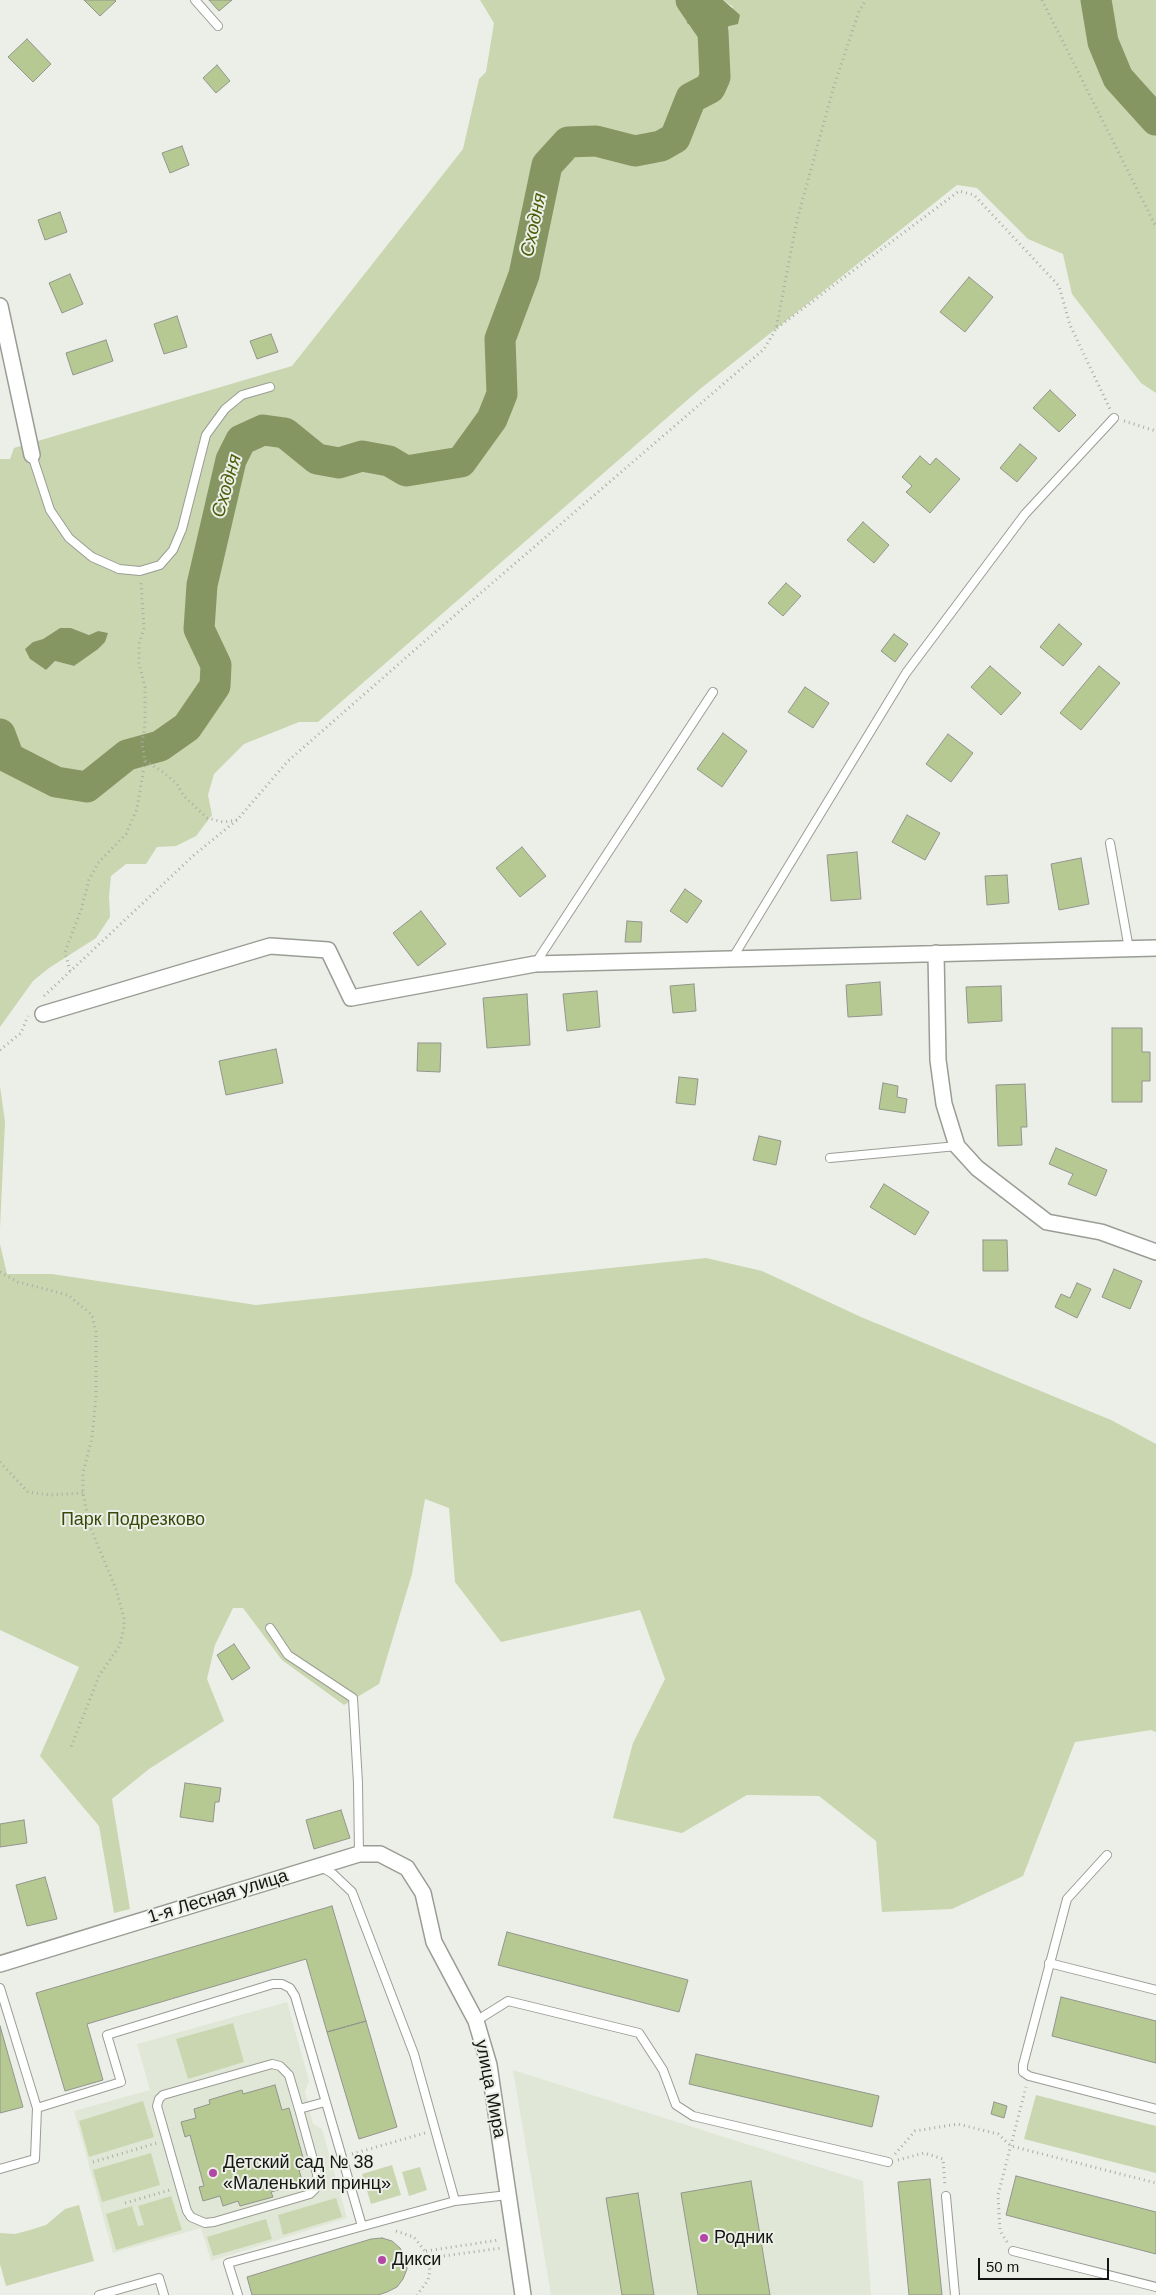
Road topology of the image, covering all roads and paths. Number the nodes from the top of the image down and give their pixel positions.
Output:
1 (195, 0) edge
2 (866, 0) edge
3 (1042, 0) edge
4 (218, 26) dead end
5 (1156, 227) edge
6 (0, 306) edge
7 (776, 328) junction
8 (270, 387) dead end
9 (1114, 418) junction
10 (1156, 431) edge
11 (32, 455) joint
12 (140, 570) junction
13 (713, 692) dead end
14 (145, 761) junction
15 (237, 820) junction
16 (1110, 843) dead end
17 (1156, 948) edge
18 (1129, 949) junction
19 (936, 954) junction
20 (732, 959) junction
21 (535, 964) junction
22 (70, 971) junction
23 (37, 1009) junction
24 (0, 1050) edge
25 (957, 1146) junction
26 (830, 1158) dead end
27 (1156, 1252) edge
28 (0, 1272) edge
29 (0, 1462) edge
30 (83, 1493) junction
31 (270, 1628) dead end
32 (71, 1747) dead end
33 (359, 1854) junction
34 (1106, 1855) dead end
35 (320, 1866) junction
36 (423, 1893) joint
37 (1050, 1963) junction
38 (0, 1964) edge
39 (0, 1988) edge
40 (1156, 1990) edge
41 (476, 2021) junction
42 (1029, 2076) junction
43 (326, 2102) junction
44 (37, 2108) junction
45 (299, 2109) junction
46 (1156, 2109) edge
47 (435, 2130) junction
48 (167, 2140) junction
49 (1011, 2146) junction
50 (342, 2157) junction
51 (93, 2162) dead end
52 (888, 2162) junction
53 (0, 2169) edge
54 (1156, 2183) edge
55 (180, 2187) junction
56 (508, 2195) junction
57 (946, 2196) joint
58 (455, 2201) junction
59 (125, 2203) dead end
60 (362, 2226) junction
61 (393, 2230) dead end
62 (515, 2242) junction
63 (426, 2251) junction
64 (1013, 2251) joint
65 (429, 2258) junction
66 (1156, 2287) edge
67 (99, 2295) edge
68 (164, 2295) edge
69 (238, 2295) edge
70 (417, 2295) edge
71 (522, 2295) edge
72 (955, 2295) edge

1 - 4 lane
2 - 7 path
3 - 5 path
6 - 11 street
7 - 9 path
7 - 15 path
8 - 12 lane
9 - 10 path
9 - 20 lane
11 - 12 lane
12 - 14 path
13 - 21 lane
14 - 15 path
14 - 22 path
15 - 22 path
16 - 18 lane
17 - 18 street
18 - 19 street
19 - 20 street
19 - 25 street
20 - 21 street
21 - 23 street
22 - 23 path
23 - 24 path
25 - 26 lane
25 - 27 street
28 - 30 path
29 - 30 path
30 - 32 path
31 - 33 lane
33 - 35 street, 1-я Лесная улица
33 - 36 street, 1-я Лесная улица
34 - 37 lane
35 - 38 street, 1-я Лесная улица
35 - 47 lane
36 - 41 street, улица Мира
37 - 40 lane
37 - 42 lane
39 - 44 lane
41 - 52 lane
41 - 56 street, улица Мира
42 - 46 lane
42 - 49 path
43 - 44 lane
43 - 45 lane
43 - 50 lane
44 - 53 lane
45 - 48 lane
45 - 55 lane
47 - 50 path
47 - 58 lane
48 - 51 path
48 - 55 lane
49 - 52 path
49 - 54 path
49 - 64 path
50 - 60 lane
52 - 57 path
55 - 59 path
56 - 58 lane
56 - 62 street, улица Мира
57 - 72 lane
58 - 60 lane
60 - 69 lane
61 - 63 path
62 - 63 path
62 - 65 path
62 - 71 street, улица Мира
63 - 65 path
64 - 66 lane
65 - 70 path
67 - 68 lane

